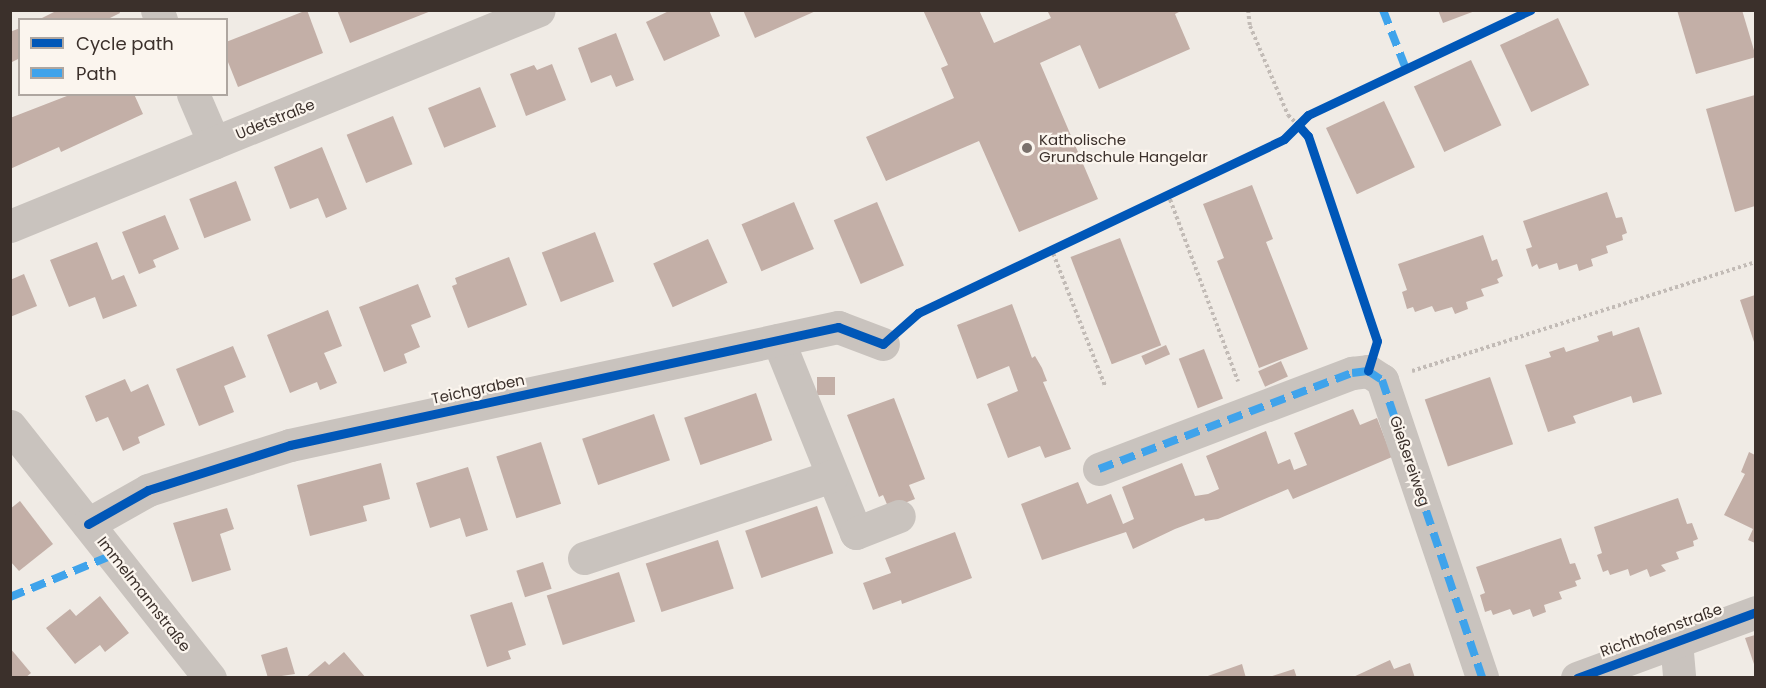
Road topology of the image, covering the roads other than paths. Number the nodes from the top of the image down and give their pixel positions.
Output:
1 (539, 10) edge
2 (194, 96) edge
3 (214, 143) junction
4 (10, 226) edge
5 (778, 340) junction
6 (883, 344) dead end
7 (10, 426) edge
8 (1099, 469) dead end
9 (832, 476) junction
10 (899, 516) dead end
11 (88, 524) junction
12 (584, 558) dead end
13 (1755, 612) edge
14 (1676, 641) junction
15 (210, 678) edge
16 (1482, 678) edge
17 (1577, 678) edge
18 (1679, 678) edge

1 - 3 street, Udetstraße
2 - 3 street
3 - 4 street, Udetstraße
5 - 6 street, Teichgraben
5 - 9 street
5 - 11 street, Teichgraben
7 - 11 street, Immelmannstraße
8 - 16 street, Gießereiweg
9 - 10 street
9 - 12 street
11 - 15 street, Immelmannstraße
13 - 14 street, Richthofenstraße
14 - 17 street, Richthofenstraße
14 - 18 street

